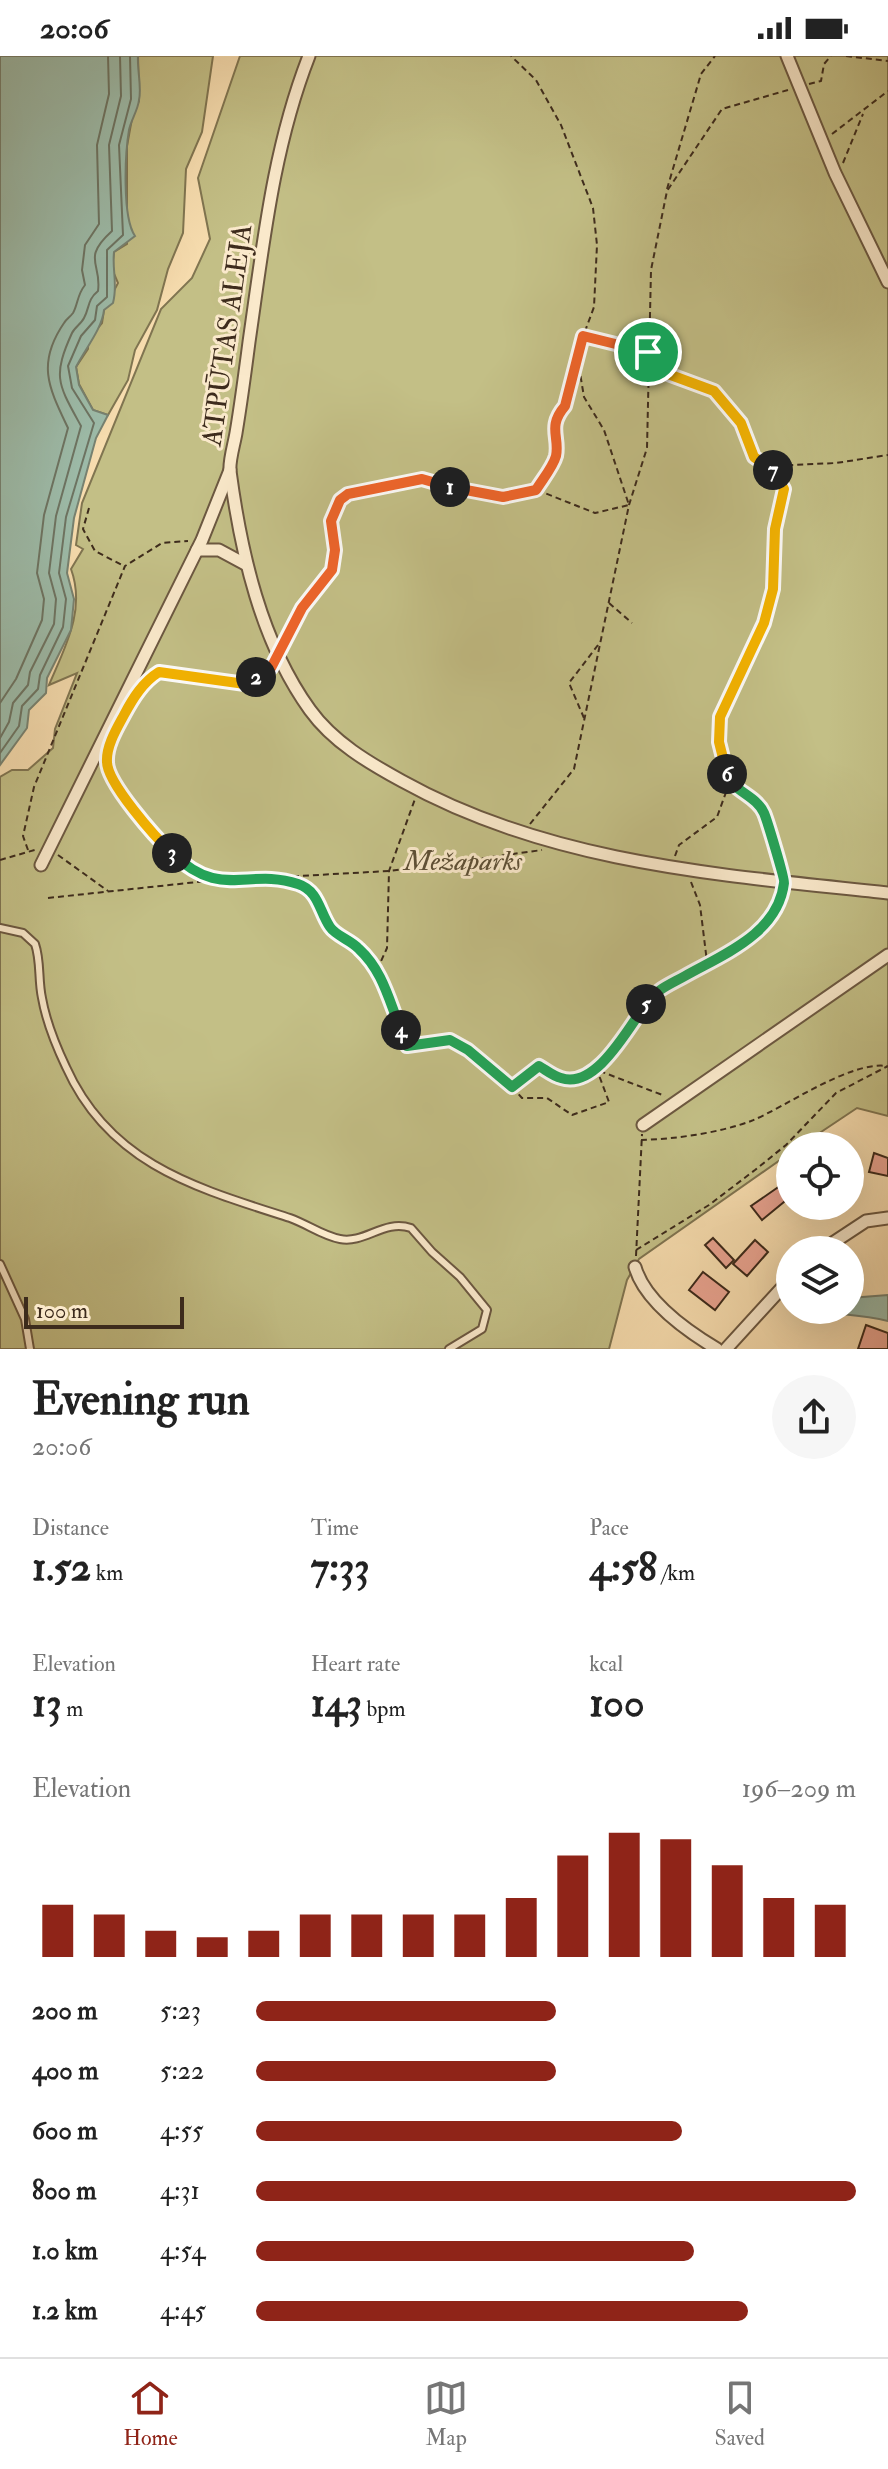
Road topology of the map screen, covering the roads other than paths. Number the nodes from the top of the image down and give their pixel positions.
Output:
1 (309, 56) edge
2 (787, 56) edge
3 (888, 282) edge
4 (230, 470) junction
5 (199, 545) junction
6 (245, 564) junction
7 (41, 865) dead end
8 (888, 893) edge
9 (0, 928) edge
10 (888, 955) edge
11 (643, 1125) road end
12 (888, 1218) edge
13 (843, 1236) edge
14 (0, 1264) edge
15 (635, 1267) road end
16 (776, 1294) edge
17 (30, 1349) edge
18 (449, 1349) edge
19 (717, 1349) edge
20 (726, 1349) edge

1 - 4 street, ATPŪTAS ALEJA
2 - 3 street
4 - 5 street
4 - 6 street, ATPŪTAS ALEJA
5 - 6 street
5 - 7 street
6 - 8 street, ATPŪTAS ALEJA
9 - 18 lane
10 - 11 street
12 - 13 street
14 - 17 lane
15 - 19 street
16 - 20 street

